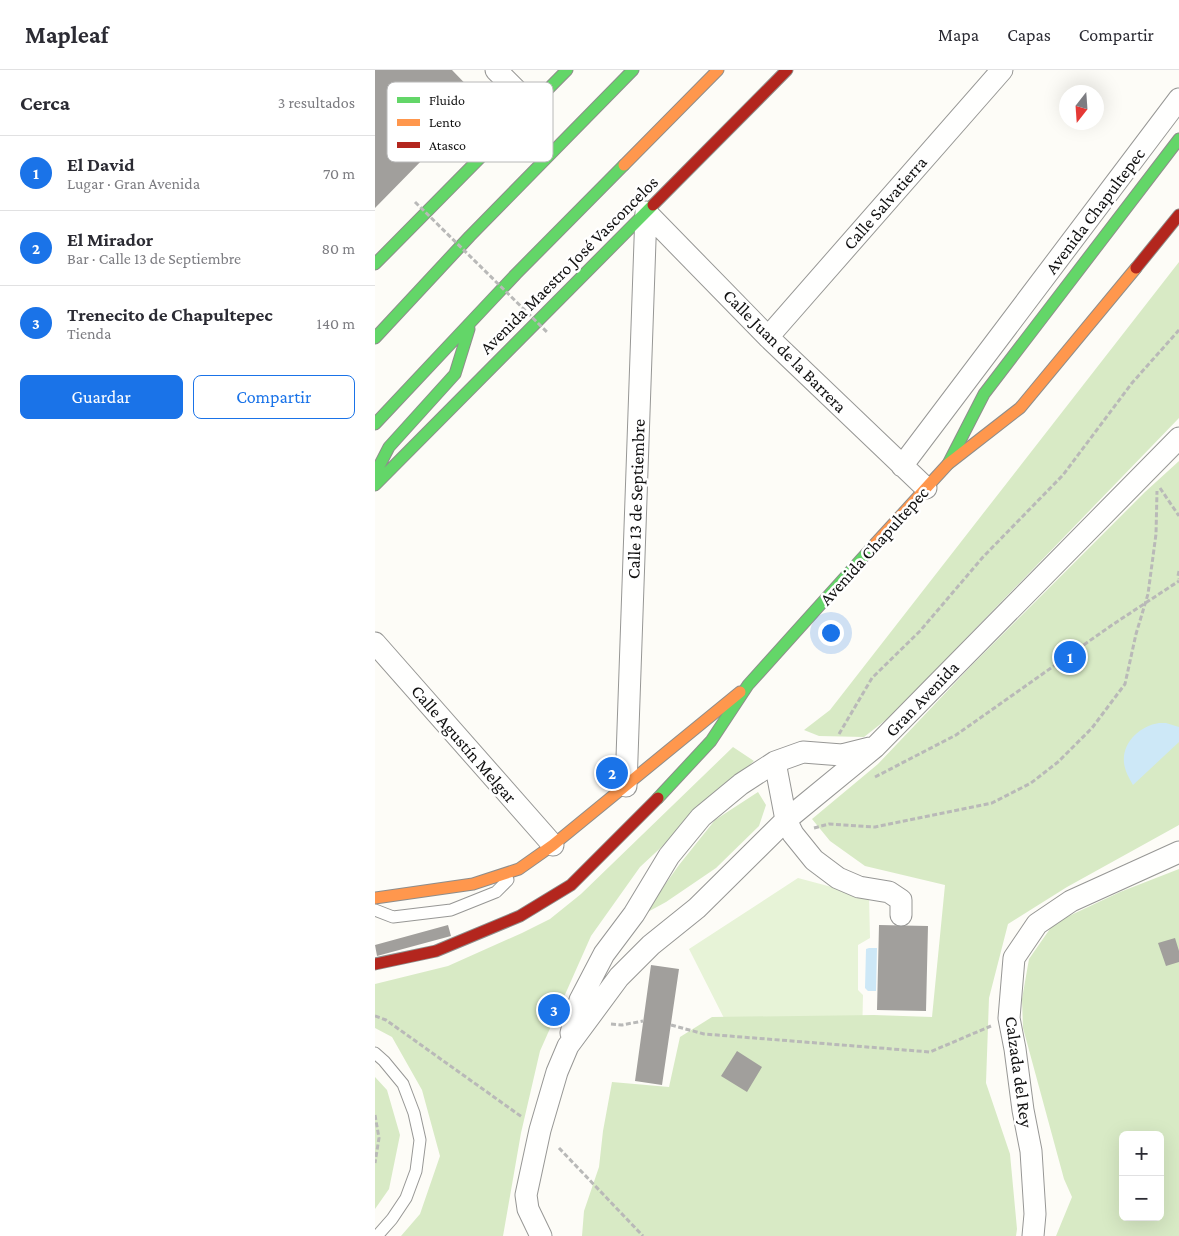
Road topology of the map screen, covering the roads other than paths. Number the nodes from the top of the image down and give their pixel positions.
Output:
1 (496, 70) edge
2 (567, 70) edge
3 (633, 70) edge
4 (718, 70) edge
5 (787, 70) edge
6 (1002, 70) edge
7 (508, 82) edge
8 (553, 84) edge
9 (1179, 99) edge
10 (1179, 140) edge
11 (553, 151) edge
12 (476, 162) edge
13 (542, 162) edge
14 (646, 212) junction
15 (1179, 215) edge
16 (375, 264) edge
17 (472, 321) junction
18 (768, 337) junction
19 (375, 338) edge
20 (375, 424) edge
21 (1179, 438) edge
22 (948, 464) junction
23 (902, 466) junction
24 (375, 474) edge
25 (375, 485) edge
26 (926, 488) junction
27 (375, 643) edge
28 (748, 685) junction
29 (875, 747) junction
30 (775, 762) junction
31 (626, 786) junction
32 (790, 827) junction
33 (553, 845) junction
34 (1179, 852) edge
35 (519, 869) junction
36 (375, 898) edge
37 (375, 910) edge
38 (901, 915) dead end
39 (375, 964) edge
40 (568, 1046) junction
41 (375, 1053) edge
42 (377, 1236) edge
43 (541, 1236) edge
44 (1033, 1236) edge

1 - 7 street
2 - 8 main road
3 - 11 main road
4 - 17 main road
5 - 14 main road, Avenida Maestro José Vasconcelos
6 - 18 street, Calle Salvatierra
9 - 23 street, Avenida Chapultepec
10 - 22 main road, Avenida Chapultepec
12 - 16 main road
13 - 19 main road
14 - 18 street, Calle Juan de la Barrera
14 - 25 main road, Avenida Maestro José Vasconcelos
14 - 31 street, Calle 13 de Septiembre
15 - 22 main road
17 - 20 main road
17 - 24 main road
18 - 23 street, Calle Juan de la Barrera
21 - 29 street, Gran Avenida
22 - 26 main road, Avenida Chapultepec
23 - 26 street, Calle Juan de la Barrera
26 - 28 main road, Avenida Chapultepec
27 - 33 street, Calle Agustín Melgar
28 - 31 main road, Avenida Chapultepec
28 - 39 main road
29 - 30 street
29 - 32 street, Gran Avenida
30 - 32 street
30 - 40 street
31 - 33 main road, Avenida Chapultepec
32 - 38 street
32 - 40 street, Gran Avenida
33 - 35 main road, Avenida Chapultepec
34 - 44 street, Calzada del Rey
35 - 36 main road, Avenida Chapultepec
35 - 37 lane
40 - 43 street
41 - 42 lane

